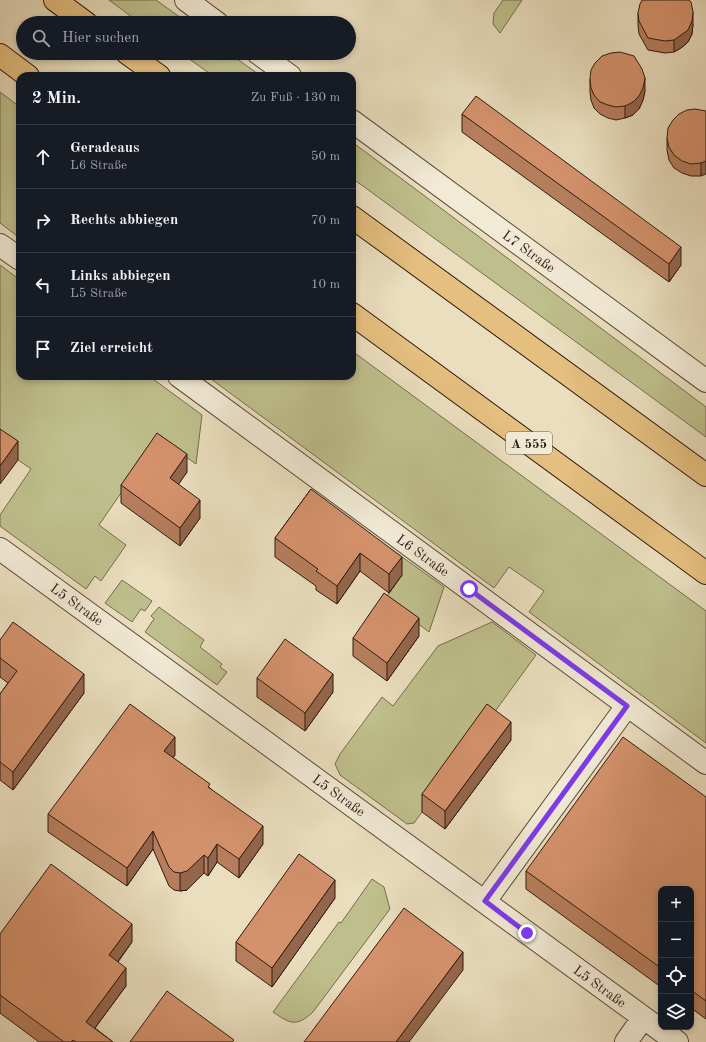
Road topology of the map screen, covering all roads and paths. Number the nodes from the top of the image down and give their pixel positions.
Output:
1 (55, 0) edge
2 (186, 0) edge
3 (77, 16) edge
4 (208, 16) edge
5 (0, 55) edge
6 (137, 60) edge
7 (268, 60) edge
8 (23, 72) edge
9 (153, 72) edge
10 (284, 72) edge
11 (356, 124) edge
12 (356, 220) edge
13 (0, 245) edge
14 (16, 257) edge
15 (356, 317) edge
16 (184, 380) edge
17 (706, 381) edge
18 (706, 475) edge
19 (0, 549) edge
20 (706, 573) edge
21 (627, 706) junction
22 (706, 763) edge
23 (485, 901) junction
24 (643, 1018) junction
25 (626, 1042) edge
26 (677, 1042) edge

1 - 3 highway
2 - 4 lane
5 - 8 highway
6 - 9 highway
7 - 10 lane
11 - 17 lane, L7 Straße
12 - 18 highway
13 - 14 lane
15 - 20 highway, A 555
16 - 21 lane, L6 Straße
19 - 23 lane, L5 Straße
21 - 22 lane, L6 Straße
21 - 23 lane
23 - 24 lane, L5 Straße
24 - 25 lane
24 - 26 lane, L5 Straße

